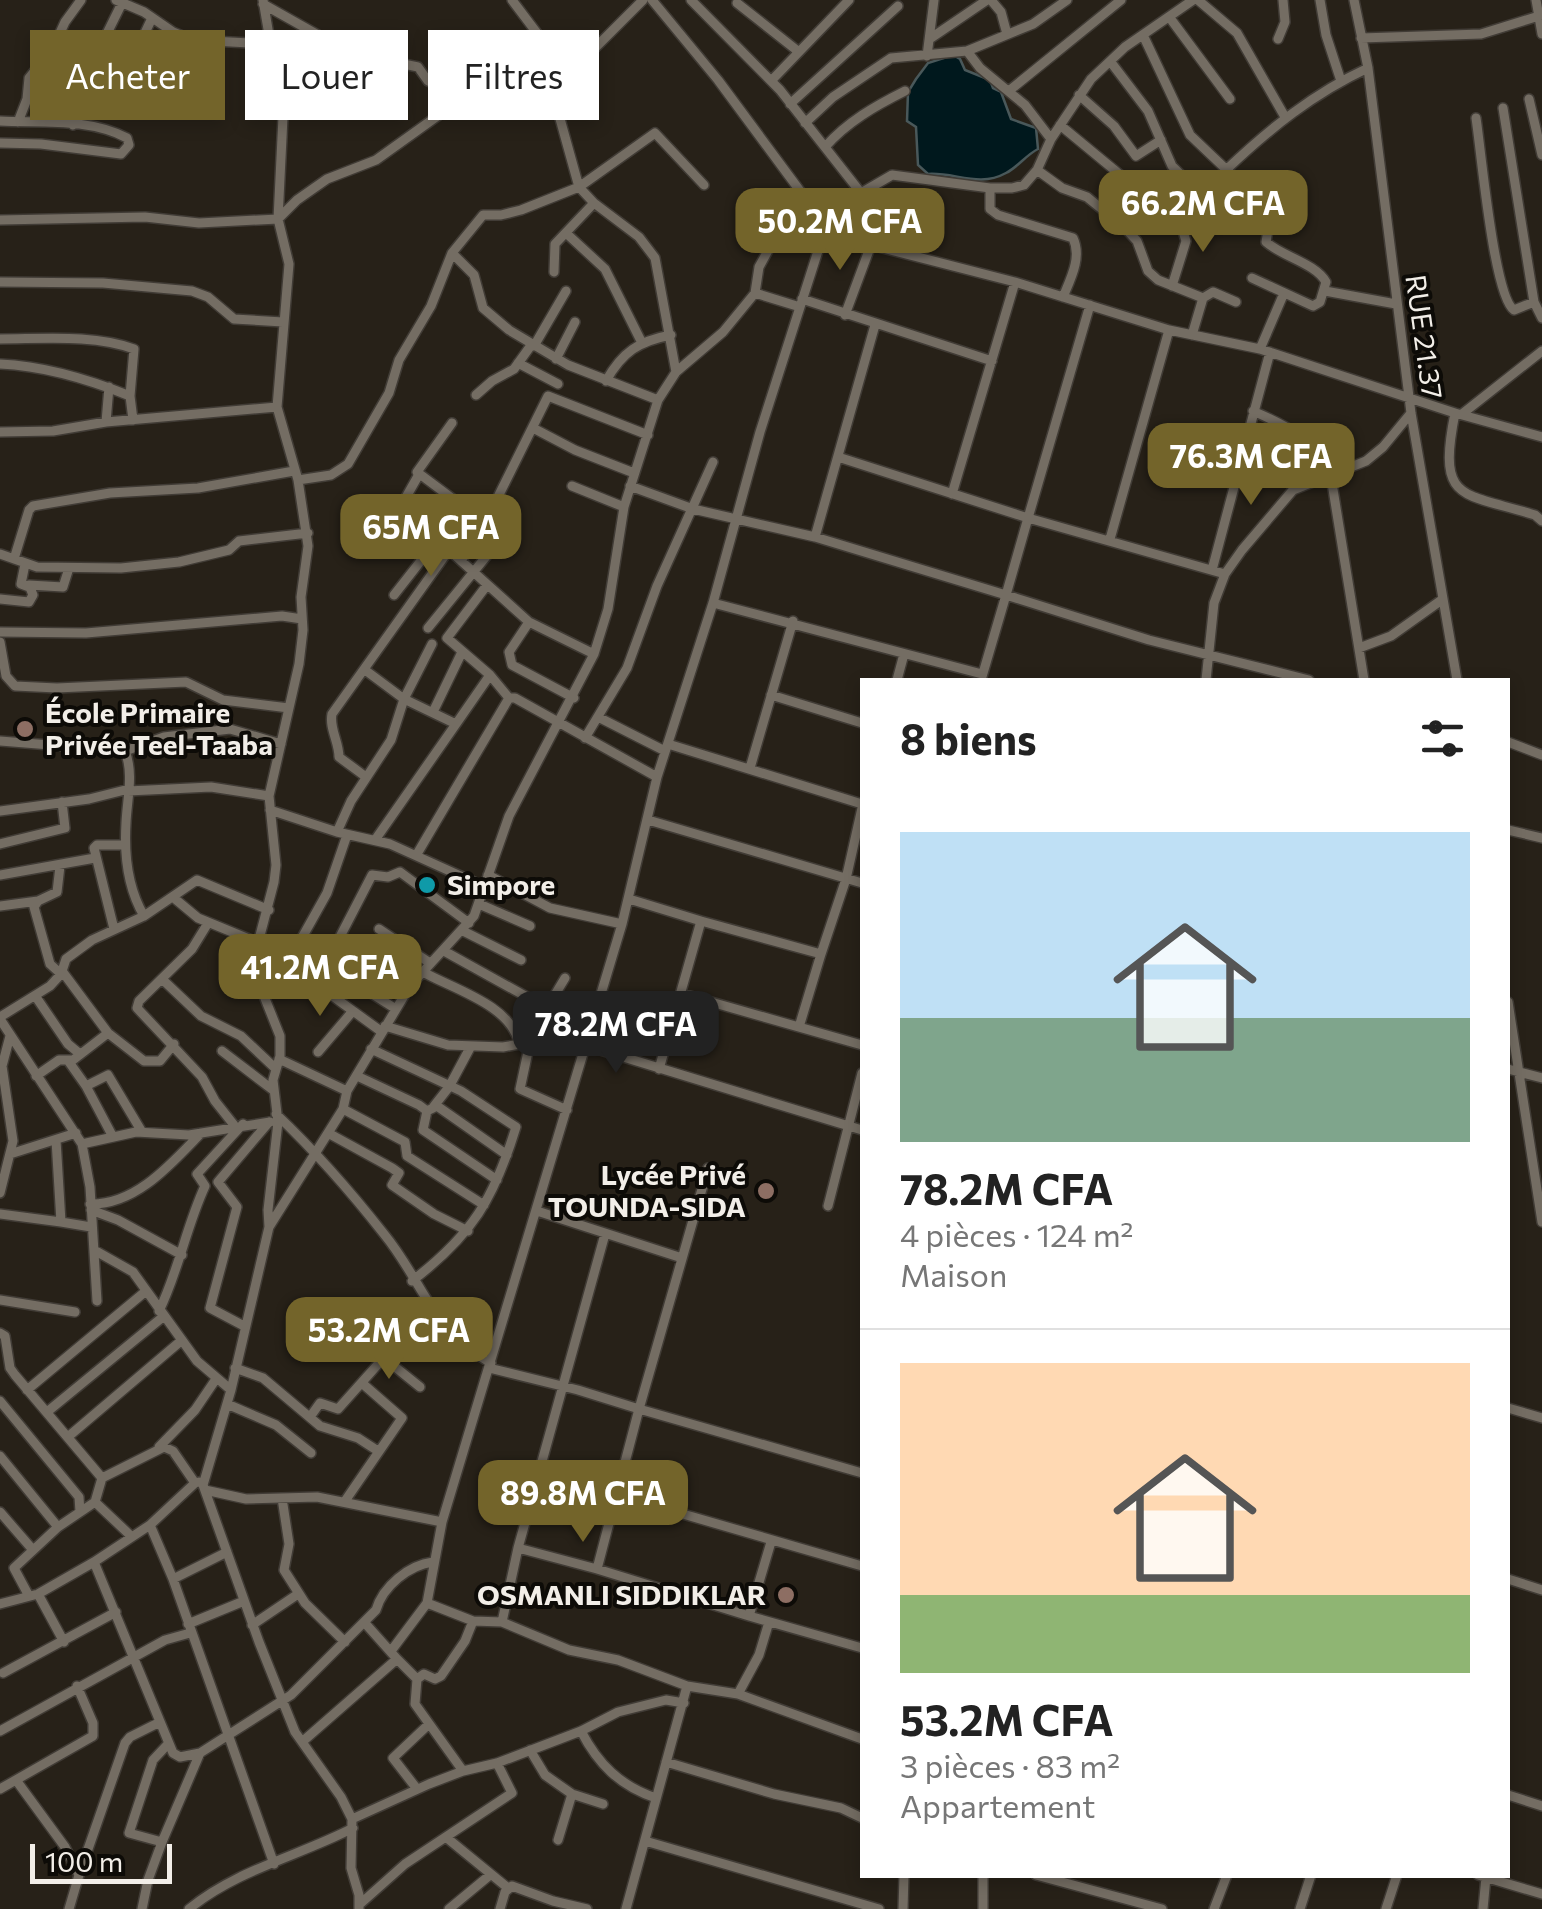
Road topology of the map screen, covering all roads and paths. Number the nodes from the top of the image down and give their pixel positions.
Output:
1 (82, 0) edge
2 (512, 0) edge
3 (643, 0) edge
4 (652, 0) edge
5 (692, 0) edge
6 (849, 0) edge
7 (934, 0) edge
8 (989, 0) edge
9 (1067, 0) edge
10 (1121, 0) edge
11 (1196, 0) edge
12 (1283, 0) edge
13 (1320, 0) edge
14 (1354, 0) edge
15 (1536, 0) edge
16 (119, 2) edge
17 (263, 2) edge
18 (737, 3) dead end
19 (898, 6) dead end
20 (1540, 15) edge
21 (152, 18) junction
22 (1170, 18) junction
23 (106, 30) edge
24 (146, 30) edge
25 (268, 30) edge
26 (535, 30) edge
27 (1007, 34) junction
28 (1542, 34) edge
29 (1143, 35) junction
30 (931, 38) junction
31 (1361, 38) junction
32 (1278, 39) dead end
33 (245, 43) edge
34 (599, 44) edge
35 (967, 51) junction
36 (799, 52) junction
37 (927, 56) junction
38 (1110, 61) junction
39 (1368, 68) junction
40 (428, 81) edge
41 (771, 81) junction
42 (1341, 81) junction
43 (1010, 90) junction
44 (904, 91) dead end
45 (1080, 94) junction
46 (1230, 99) dead end
47 (1529, 99) dead end
48 (790, 104) junction
49 (1503, 108) dead end
50 (1285, 117) junction
51 (1476, 118) dead end
52 (75, 120) edge
53 (282, 120) edge
54 (432, 120) edge
55 (560, 120) edge
56 (0, 122) edge
57 (18, 122) junction
58 (805, 123) junction
59 (74, 124) junction
60 (1060, 125) junction
61 (1050, 139) junction
62 (1162, 140) junction
63 (0, 143) edge
64 (824, 147) junction
65 (1542, 154) edge
66 (1037, 170) junction
67 (1226, 170) junction
68 (704, 185) dead end
69 (579, 187) junction
70 (990, 188) junction
71 (860, 194) junction
72 (594, 203) junction
73 (1218, 211) dead end
74 (278, 219) junction
75 (0, 220) edge
76 (826, 226) junction
77 (566, 233) junction
78 (776, 236) dead end
79 (871, 245) junction
80 (452, 253) junction
81 (554, 272) dead end
82 (1252, 278) dead end
83 (0, 282) edge
84 (1015, 282) junction
85 (1172, 286) junction
86 (1325, 291) junction
87 (566, 292) dead end
88 (755, 293) junction
89 (1284, 293) junction
90 (1063, 296) junction
91 (1203, 298) junction
92 (1236, 302) dead end
93 (1534, 302) junction
94 (801, 303) junction
95 (1396, 304) junction
96 (1090, 305) junction
97 (845, 314) junction
98 (1542, 318) edge
99 (282, 322) junction
100 (576, 322) dead end
101 (875, 325) junction
102 (1169, 330) junction
103 (1192, 335) junction
104 (671, 336) junction
105 (0, 339) edge
106 (642, 342) junction
107 (533, 345) junction
108 (1265, 351) junction
109 (1542, 352) edge
110 (556, 358) junction
111 (992, 362) junction
112 (0, 364) edge
113 (518, 364) junction
114 (676, 372) junction
115 (606, 380) junction
116 (558, 384) dead end
117 (108, 387) junction
118 (476, 395) dead end
119 (130, 396) junction
120 (1409, 398) junction
121 (658, 400) junction
122 (278, 407) junction
123 (1253, 411) junction
124 (1411, 412) junction
125 (1458, 413) junction
126 (133, 420) junction
127 (106, 422) junction
128 (452, 423) dead end
129 (533, 428) junction
130 (0, 432) edge
131 (648, 435) junction
132 (1542, 437) edge
133 (838, 457) junction
134 (713, 462) dead end
135 (634, 473) junction
136 (296, 476) junction
137 (418, 476) junction
138 (1331, 476) junction
139 (572, 486) dead end
140 (630, 486) junction
141 (952, 494) junction
142 (624, 507) junction
143 (693, 508) junction
144 (738, 517) junction
145 (1028, 518) junction
146 (1542, 520) edge
147 (485, 523) junction
148 (511, 526) dead end
149 (308, 533) junction
150 (815, 537) junction
151 (438, 539) junction
152 (1110, 540) junction
153 (449, 550) junction
154 (0, 554) edge
155 (14, 559) junction
156 (461, 560) junction
157 (25, 564) junction
158 (69, 568) junction
159 (1212, 570) junction
160 (474, 573) junction
161 (1225, 574) junction
162 (487, 585) junction
163 (29, 588) junction
164 (394, 595) dead end
165 (1006, 596) junction
166 (0, 599) edge
167 (1443, 599) junction
168 (713, 602) junction
169 (302, 619) junction
170 (793, 621) junction
171 (529, 622) junction
172 (428, 628) dead end
173 (0, 636) edge
174 (432, 644) dead end
175 (1359, 648) junction
176 (462, 652) junction
177 (594, 654) junction
178 (904, 654) junction
179 (1210, 655) junction
180 (365, 670) junction
181 (490, 675) junction
182 (982, 677) edge
183 (898, 678) edge
184 (1206, 678) edge
185 (1301, 678) edge
186 (1364, 678) edge
187 (1457, 678) edge
188 (770, 695) junction
189 (404, 698) junction
190 (509, 698) junction
191 (574, 698) junction
192 (289, 708) junction
193 (434, 712) junction
194 (598, 717) junction
195 (860, 721) edge
196 (456, 724) junction
197 (559, 724) junction
198 (585, 738) junction
199 (0, 741) edge
200 (1510, 743) edge
201 (281, 744) junction
202 (666, 748) junction
203 (125, 751) junction
204 (1542, 755) edge
205 (750, 768) junction
206 (366, 776) junction
207 (657, 777) junction
208 (129, 790) junction
209 (269, 796) junction
210 (62, 802) junction
211 (860, 805) edge
212 (270, 810) junction
213 (0, 811) edge
214 (860, 815) edge
215 (648, 820) junction
216 (1510, 830) edge
217 (342, 834) junction
218 (1542, 838) edge
219 (375, 840) junction
220 (0, 844) edge
221 (124, 845) junction
222 (417, 854) junction
223 (95, 858) junction
224 (60, 866) junction
225 (0, 874) edge
226 (488, 875) junction
227 (846, 879) junction
228 (860, 882) edge
229 (485, 887) junction
230 (174, 898) junction
231 (629, 899) junction
232 (38, 901) junction
233 (479, 904) junction
234 (0, 906) edge
235 (269, 910) junction
236 (144, 916) junction
237 (701, 921) junction
238 (208, 923) junction
239 (622, 924) junction
240 (530, 926) dead end
241 (466, 927) junction
242 (114, 929) junction
243 (378, 929) dead end
244 (259, 944) junction
245 (356, 950) dead end
246 (444, 950) junction
247 (821, 954) junction
248 (521, 960) dead end
249 (294, 968) dead end
250 (426, 968) junction
251 (62, 972) junction
252 (564, 978) dead end
253 (163, 980) junction
254 (350, 980) dead end
255 (315, 984) junction
256 (410, 986) junction
257 (682, 994) junction
258 (36, 997) junction
259 (396, 1009) junction
260 (352, 1012) junction
261 (1510, 1015) edge
262 (0, 1018) edge
263 (799, 1027) junction
264 (384, 1029) junction
265 (108, 1033) junction
266 (10, 1036) junction
267 (519, 1042) junction
268 (174, 1044) junction
269 (860, 1044) edge
270 (584, 1045) junction
271 (470, 1046) junction
272 (370, 1049) junction
273 (222, 1052) dead end
274 (318, 1052) dead end
275 (80, 1054) junction
276 (2, 1060) edge
277 (69, 1062) junction
278 (278, 1064) junction
279 (660, 1069) junction
280 (1510, 1069) edge
281 (1519, 1072) junction
282 (36, 1076) junction
283 (357, 1076) junction
284 (1542, 1078) edge
285 (860, 1080) edge
286 (86, 1086) junction
287 (449, 1087) junction
288 (273, 1090) junction
289 (347, 1091) junction
290 (344, 1109) junction
291 (431, 1109) junction
292 (567, 1110) junction
293 (274, 1119) junction
294 (239, 1125) junction
295 (847, 1126) junction
296 (860, 1129) edge
297 (142, 1132) junction
298 (201, 1133) junction
299 (328, 1133) junction
300 (76, 1134) junction
301 (113, 1137) junction
302 (56, 1140) junction
303 (82, 1144) junction
304 (316, 1152) junction
305 (6, 1155) edge
306 (507, 1155) junction
307 (708, 1168) dead end
308 (496, 1180) junction
309 (0, 1193) edge
310 (484, 1205) junction
311 (828, 1206) dead end
312 (91, 1207) junction
313 (536, 1212) junction
314 (0, 1214) edge
315 (61, 1222) junction
316 (1542, 1222) edge
317 (91, 1227) junction
318 (269, 1227) junction
319 (468, 1231) junction
320 (605, 1234) junction
321 (94, 1250) junction
322 (182, 1255) junction
323 (682, 1258) junction
324 (412, 1281) junction
325 (146, 1291) junction
326 (0, 1300) edge
327 (97, 1300) dead end
328 (430, 1306) junction
329 (75, 1312) dead end
330 (161, 1314) junction
331 (244, 1326) junction
332 (0, 1333) edge
333 (182, 1340) junction
334 (384, 1358) junction
335 (490, 1366) junction
336 (235, 1368) junction
337 (216, 1380) junction
338 (363, 1384) junction
339 (420, 1387) dead end
340 (562, 1387) junction
341 (28, 1390) junction
342 (231, 1390) junction
343 (0, 1402) edge
344 (227, 1404) junction
345 (639, 1409) junction
346 (1510, 1409) edge
347 (47, 1412) junction
348 (310, 1417) junction
349 (1542, 1418) edge
350 (68, 1436) junction
351 (157, 1449) junction
352 (378, 1452) junction
353 (311, 1453) dead end
354 (0, 1456) edge
355 (860, 1472) edge
356 (102, 1478) junction
357 (201, 1484) junction
358 (619, 1490) junction
359 (282, 1498) junction
360 (345, 1501) junction
361 (95, 1502) junction
362 (0, 1512) edge
363 (80, 1512) junction
364 (442, 1522) junction
365 (150, 1525) junction
366 (58, 1527) junction
367 (131, 1536) junction
368 (770, 1542) junction
369 (518, 1548) junction
370 (33, 1550) junction
371 (227, 1552) junction
372 (94, 1562) junction
373 (433, 1562) junction
374 (860, 1565) edge
375 (597, 1568) junction
376 (173, 1579) junction
377 (1510, 1580) edge
378 (1542, 1590) edge
379 (298, 1594) junction
380 (34, 1595) junction
381 (244, 1601) junction
382 (428, 1603) junction
383 (0, 1604) edge
384 (116, 1612) junction
385 (749, 1616) junction
386 (473, 1621) junction
387 (364, 1622) junction
388 (502, 1622) junction
389 (769, 1622) junction
390 (252, 1625) junction
391 (189, 1629) junction
392 (64, 1642) junction
393 (344, 1642) junction
394 (860, 1647) edge
395 (394, 1655) junction
396 (134, 1657) junction
397 (2, 1673) edge
398 (418, 1679) junction
399 (77, 1686) junction
400 (687, 1686) junction
401 (738, 1694) junction
402 (282, 1702) junction
403 (684, 1703) junction
404 (158, 1722) junction
405 (429, 1724) junction
406 (581, 1730) junction
407 (0, 1732) edge
408 (227, 1734) junction
409 (860, 1738) edge
410 (302, 1742) junction
411 (168, 1744) junction
412 (530, 1750) junction
413 (200, 1753) junction
414 (666, 1762) junction
415 (498, 1763) junction
416 (463, 1771) junction
417 (16, 1780) junction
418 (0, 1788) edge
419 (417, 1789) junction
420 (572, 1794) junction
421 (1510, 1796) edge
422 (656, 1798) junction
423 (603, 1804) dead end
424 (1542, 1806) edge
425 (860, 1817) edge
426 (352, 1824) junction
427 (447, 1838) junction
428 (558, 1840) dead end
429 (162, 1842) junction
430 (645, 1842) junction
431 (274, 1864) junction
432 (79, 1875) junction
433 (490, 1875) junction
434 (904, 1878) edge
435 (983, 1878) edge
436 (1047, 1878) edge
437 (1226, 1878) edge
438 (1310, 1878) edge
439 (1396, 1878) edge
440 (1482, 1878) edge
441 (1489, 1878) edge
442 (508, 1888) junction
443 (1542, 1894) edge
444 (359, 1907) edge
445 (69, 1909) edge
446 (142, 1909) edge
447 (189, 1909) edge
448 (449, 1909) edge
449 (500, 1909) edge
450 (587, 1909) edge
451 (626, 1909) edge
452 (879, 1909) edge
453 (903, 1909) edge
454 (983, 1909) edge
455 (1162, 1909) edge
456 (1214, 1909) edge
457 (1300, 1909) edge
458 (1386, 1909) edge
459 (1483, 1909) edge

1 - 57 street
2 - 26 street
3 - 34 street
4 - 76 street
5 - 41 street
6 - 36 street
7 - 30 street
8 - 27 street
8 - 30 street
9 - 27 street
10 - 43 street
11 - 22 street
11 - 50 street
12 - 32 street
13 - 42 street
14 - 31 street, RUE 21.37
15 - 20 street
16 - 21 street
16 - 23 street
17 - 25 street
17 - 40 street
18 - 36 street
19 - 48 street
20 - 28 street
20 - 31 street
21 - 24 street
21 - 33 street
22 - 29 street
22 - 46 street
27 - 35 street
29 - 38 street
29 - 67 street
30 - 37 street
31 - 39 street, RUE 21.37
35 - 37 street
35 - 43 street
36 - 41 street
37 - 58 street
38 - 45 street
38 - 62 street
39 - 42 street
39 - 95 street, RUE 21.37
41 - 48 street
42 - 50 street
43 - 61 street
44 - 64 street
45 - 60 street
45 - 62 street
47 - 65 street
48 - 58 street
49 - 93 street
50 - 67 street
51 - 93 street
52 - 59 street
53 - 74 street
54 - 74 street
55 - 69 street
56 - 57 street
57 - 59 street
58 - 64 street
59 - 63 street
60 - 61 street
60 - 85 street
61 - 66 street
62 - 73 street
64 - 71 street
66 - 70 street
66 - 85 street
67 - 86 street
68 - 69 street
69 - 72 street
69 - 80 street
70 - 71 street
70 - 90 street
71 - 76 street
72 - 77 street
72 - 104 street
74 - 75 street
74 - 99 street
76 - 79 street
76 - 94 street
77 - 81 street
77 - 106 street
78 - 88 street
79 - 84 street
79 - 97 street
80 - 107 street
80 - 136 street
82 - 89 street
83 - 99 street
84 - 90 street
84 - 111 street
85 - 91 street
86 - 89 street
86 - 95 street
87 - 107 street
88 - 94 street
88 - 114 street
89 - 108 street
90 - 96 street
91 - 92 street
91 - 103 street
93 - 98 street
94 - 97 street
94 - 144 street
95 - 120 street, RUE 21.37
96 - 102 street
96 - 145 street
97 - 101 street
99 - 122 street
100 - 110 street
101 - 111 street
101 - 133 street
102 - 103 street
102 - 152 street
103 - 108 street
104 - 106 street
104 - 114 street
105 - 119 street
106 - 115 street
107 - 110 street
107 - 113 street
108 - 120 street
108 - 123 street
109 - 125 street
110 - 115 street
111 - 141 street
112 - 117 street
113 - 116 street
113 - 118 street
114 - 121 street
115 - 121 street
117 - 119 street
117 - 127 street
119 - 126 street
120 - 124 street, RUE 21.37
120 - 125 street
121 - 131 street
122 - 126 street
122 - 136 street
123 - 138 street
123 - 159 street
124 - 138 street
124 - 167 street, RUE 21.37
125 - 132 street
125 - 146 street
126 - 127 street
127 - 130 street
128 - 137 street
129 - 131 street
129 - 135 street
129 - 147 street
131 - 135 street
133 - 141 street
133 - 150 street
134 - 143 street
135 - 140 street
136 - 149 street
136 - 155 street
137 - 147 street
137 - 151 street
138 - 161 street
138 - 175 street
139 - 142 street
140 - 142 street
140 - 143 street
141 - 145 street
142 - 177 street
143 - 144 street
143 - 194 street
144 - 150 street
144 - 168 street
145 - 152 street
145 - 165 street
147 - 156 street
148 - 160 street
149 - 158 street
149 - 169 street
150 - 165 street
151 - 153 street
151 - 164 street
152 - 159 street
153 - 156 street
153 - 180 street
154 - 155 street
155 - 157 street
156 - 160 street
157 - 158 street
157 - 163 street
158 - 163 street
159 - 161 street
160 - 162 street
160 - 172 street
161 - 179 street
162 - 171 street
162 - 176 street
163 - 166 street
165 - 179 street
165 - 182 street
167 - 175 street
167 - 187 street, RUE 21.37
168 - 170 street
168 - 202 street
169 - 173 street
169 - 192 street
170 - 178 street
170 - 188 street
171 - 177 street
171 - 191 street
173 - 192 street
174 - 189 street
175 - 186 street
176 - 181 street
176 - 193 street
177 - 191 street
178 - 182 street
178 - 183 street
179 - 184 street
179 - 185 street
180 - 189 street
180 - 206 street
181 - 190 street
181 - 196 street
188 - 195 street
188 - 205 street
189 - 193 street
189 - 206 street
190 - 197 street
190 - 222 street
191 - 197 street
192 - 201 street
193 - 196 street
194 - 198 street
194 - 202 street
196 - 219 street
197 - 198 street
197 - 226 street
198 - 207 street
199 - 203 street
200 - 204 street
201 - 203 street
201 - 209 street
202 - 205 street
202 - 207 street
203 - 208 street
205 - 211 street
206 - 217 street
207 - 215 street
208 - 209 street
208 - 210 street
208 - 221 street
209 - 212 street
210 - 213 street
210 - 220 street
212 - 217 street
212 - 235 street
214 - 227 street
215 - 227 street
215 - 231 street
216 - 218 street
217 - 219 street
217 - 244 street
219 - 222 street
221 - 223 street
221 - 236 street
222 - 229 street
223 - 224 street
223 - 242 street
224 - 225 street
224 - 232 street
226 - 229 street
226 - 239 street
227 - 228 street
227 - 247 street
229 - 233 street
230 - 235 street
230 - 236 street
230 - 238 street
231 - 237 street
231 - 239 street
232 - 234 street
232 - 251 street
233 - 240 street
233 - 241 street
235 - 244 street
236 - 242 street
237 - 247 street
237 - 257 street
238 - 244 street
238 - 253 street
239 - 270 street
241 - 246 street
241 - 248 street
241 - 255 street
242 - 251 street
243 - 250 street
244 - 278 street
245 - 256 street
246 - 250 street
246 - 252 street
247 - 263 street
249 - 255 street
250 - 256 street
250 - 267 street
251 - 258 street
251 - 265 street
253 - 268 street
253 - 278 street
254 - 259 street
255 - 260 street
256 - 259 street
257 - 263 street
257 - 279 street
258 - 262 street
258 - 275 street
259 - 264 street
260 - 264 street
260 - 274 street
261 - 281 street
262 - 266 street
263 - 269 street
264 - 271 street
264 - 272 street
265 - 268 street
265 - 275 street
266 - 276 street
266 - 282 street
267 - 271 street
267 - 292 street
268 - 294 street
270 - 279 street
270 - 292 street
271 - 287 street
272 - 283 street
272 - 287 street
273 - 288 street
275 - 277 street
276 - 305 street
277 - 282 street
277 - 286 street
278 - 288 street
278 - 289 street
279 - 295 street
280 - 281 street
281 - 284 street
281 - 316 street
282 - 300 street
283 - 289 street
283 - 291 street
285 - 295 street
286 - 297 street
286 - 301 street
287 - 291 street
287 - 306 street
288 - 293 street
289 - 290 street
290 - 299 street
290 - 310 street
291 - 306 street
291 - 308 street
292 - 313 street
293 - 294 street
293 - 304 street
293 - 318 street
293 - 331 street
294 - 298 street
294 - 322 street
295 - 296 street
295 - 311 street
297 - 298 street
297 - 301 street
298 - 312 street
299 - 304 street
299 - 319 street
300 - 302 street
300 - 303 street
301 - 303 street
302 - 305 street
302 - 315 street
303 - 312 street
304 - 318 street
304 - 324 street
305 - 309 street
306 - 308 street
307 - 323 street
308 - 310 street
310 - 319 street
312 - 317 street
312 - 322 street
313 - 320 street
313 - 335 street
314 - 315 street
315 - 317 street
317 - 321 street
318 - 331 street
319 - 324 street
320 - 323 street
320 - 340 street
321 - 325 street
321 - 327 street
322 - 330 street
323 - 345 street
324 - 328 street
325 - 330 street
325 - 341 street
326 - 329 street
328 - 334 street
328 - 335 street
330 - 333 street
330 - 347 street
331 - 336 street
332 - 341 street
333 - 337 street
333 - 350 street
334 - 338 street
334 - 339 street
335 - 340 street
335 - 364 street
336 - 342 street
336 - 348 street
337 - 342 street
337 - 351 street
338 - 348 street
338 - 352 street
340 - 345 street
340 - 369 street
341 - 347 street
342 - 344 street
343 - 363 street
344 - 353 street
344 - 357 street
345 - 355 street
345 - 358 street
346 - 349 street
347 - 350 street
348 - 352 street
350 - 356 street
351 - 356 street
351 - 357 street
352 - 360 street
354 - 366 street
356 - 361 street
357 - 359 street
357 - 365 street
357 - 371 street
358 - 368 street
358 - 375 street
359 - 360 street
359 - 379 street
360 - 364 street
361 - 363 street
361 - 367 street
362 - 370 street
363 - 366 street
364 - 373 street
365 - 367 street
365 - 376 street
366 - 370 street
367 - 372 street
368 - 374 street
368 - 385 street
369 - 375 street
369 - 388 street
370 - 380 street
371 - 376 street
371 - 381 street
372 - 380 street
372 - 384 street
373 - 382 street
373 - 387 street
375 - 385 street
376 - 391 street
377 - 378 street
379 - 390 street
379 - 393 street
380 - 383 street
380 - 392 street
381 - 390 street
381 - 391 street
382 - 386 street
382 - 395 street
384 - 392 street
384 - 396 street
385 - 389 street
386 - 388 street
386 - 398 street
387 - 393 street
387 - 395 street
388 - 400 street
389 - 394 street
389 - 401 street
390 - 402 street
391 - 396 street
391 - 408 street
392 - 397 street
393 - 402 street
395 - 398 street
395 - 410 street
396 - 399 street
396 - 404 street
398 - 405 street
399 - 407 street
399 - 417 street
400 - 401 street
400 - 403 street
401 - 409 street
402 - 408 street
402 - 410 street
403 - 406 street
403 - 414 street
404 - 411 street
404 - 432 street
405 - 416 street
405 - 419 street
406 - 412 street
406 - 422 street
408 - 413 street
408 - 431 street
410 - 426 street
411 - 413 street
411 - 429 street
412 - 415 street
412 - 420 street
413 - 429 street
414 - 422 street
414 - 425 street
415 - 416 street
415 - 427 street
416 - 419 street
417 - 418 street
417 - 432 street
419 - 426 street
420 - 423 street
420 - 428 street
421 - 424 street
422 - 430 street
426 - 431 street
426 - 444 street
427 - 433 street
427 - 444 street
429 - 446 street
430 - 451 street
430 - 452 street
431 - 447 street
432 - 445 street
433 - 442 street
433 - 448 street
434 - 453 street
435 - 454 street
436 - 455 street
437 - 456 street
438 - 457 street
439 - 458 street
440 - 459 street
441 - 443 street
442 - 449 street
442 - 450 street

